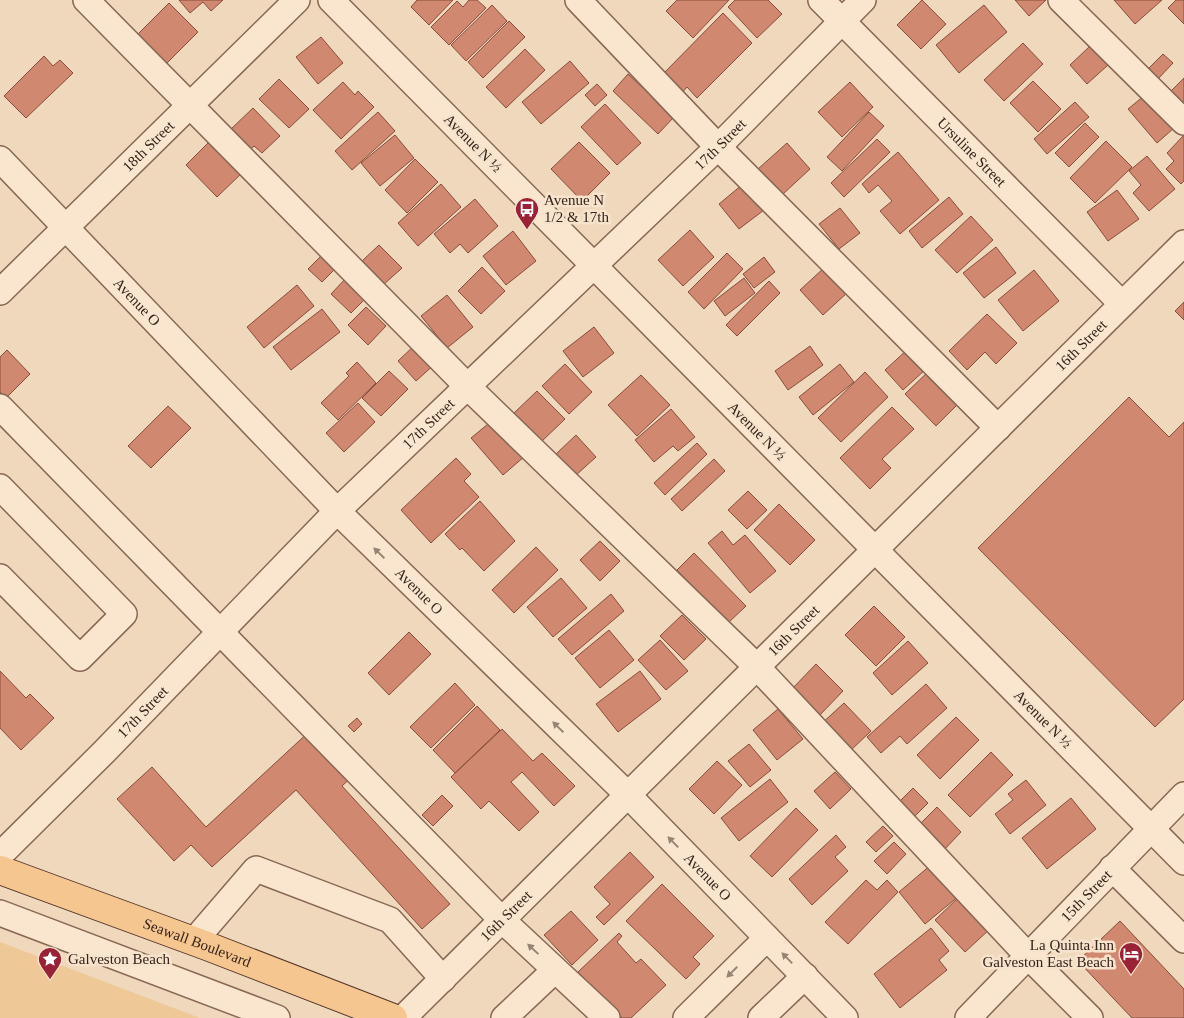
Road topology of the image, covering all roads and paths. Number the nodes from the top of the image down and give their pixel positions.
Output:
1 (86, 0) edge
2 (297, 0) edge
3 (331, 0) edge
4 (578, 0) edge
5 (821, 0) edge
6 (863, 0) edge
7 (1061, 0) edge
8 (842, 21) junction
9 (189, 106) junction
10 (1184, 122) edge
11 (718, 147) junction
12 (0, 159) edge
13 (66, 226) junction
14 (1184, 243) edge
15 (594, 266) junction
16 (0, 292) edge
17 (1122, 304) junction
18 (467, 386) junction
19 (0, 407) edge
20 (998, 428) junction
21 (0, 487) edge
22 (337, 511) junction
23 (874, 550) junction
24 (0, 577) edge
25 (221, 632) junction
26 (757, 667) junction
27 (628, 795) junction
28 (1184, 795) edge
29 (1151, 828) junction
30 (0, 854) edge
31 (1184, 862) edge
32 (1112, 868) junction
33 (0, 870) edge
34 (0, 913) edge
35 (502, 920) junction
36 (767, 938) junction
37 (1184, 940) edge
38 (194, 941) junction
39 (1029, 957) junction
40 (555, 970) junction
41 (805, 976) junction
42 (442, 979) junction
43 (277, 1018) edge
44 (393, 1018) edge
45 (403, 1018) edge
46 (504, 1018) edge
47 (607, 1018) edge
48 (686, 1018) edge
49 (761, 1018) edge
50 (846, 1018) edge
51 (968, 1018) edge
52 (1090, 1018) edge

1 - 9 street
2 - 9 street, 18th Street
3 - 15 street, Avenue N ½
4 - 11 street
5 - 8 street, Ursuline Street
6 - 8 street, 17th Street
7 - 10 street
8 - 11 street, 17th Street
8 - 17 street, Ursuline Street
9 - 13 street, 18th Street
9 - 18 street
11 - 15 street, 17th Street
11 - 20 street
12 - 13 street, Avenue O
13 - 16 street, 18th Street
13 - 22 street, Avenue O
14 - 17 street, 16th Street
15 - 18 street, 17th Street
15 - 23 street, Avenue N ½
17 - 20 street, 16th Street
18 - 22 street, 17th Street
18 - 26 street
19 - 25 street
20 - 23 street, 16th Street
21 - 24 street
22 - 25 street, 17th Street
27 -> 22 street, Avenue O
23 - 26 street, 16th Street
23 - 29 street, Avenue N ½
25 - 30 street, 17th Street
25 - 35 street
26 - 27 street, 16th Street
26 - 39 street
27 - 35 street, 16th Street
36 -> 27 street, Avenue O
28 - 29 street, 15th Street
29 - 31 street, Avenue N ½
29 - 32 street, 15th Street
32 - 37 street
32 - 39 street, 15th Street
33 - 38 main road, Seawall Boulevard
34 - 43 street
40 -> 35 street
35 - 42 street, 16th Street
41 -> 36 street, Avenue O
36 -> 48 street
38 - 42 street
38 - 44 main road, Seawall Boulevard
39 - 51 street, 15th Street
39 - 52 street
40 - 46 street
40 - 47 street
41 - 49 street
41 - 50 street, Avenue O
42 - 45 street, 16th Street

